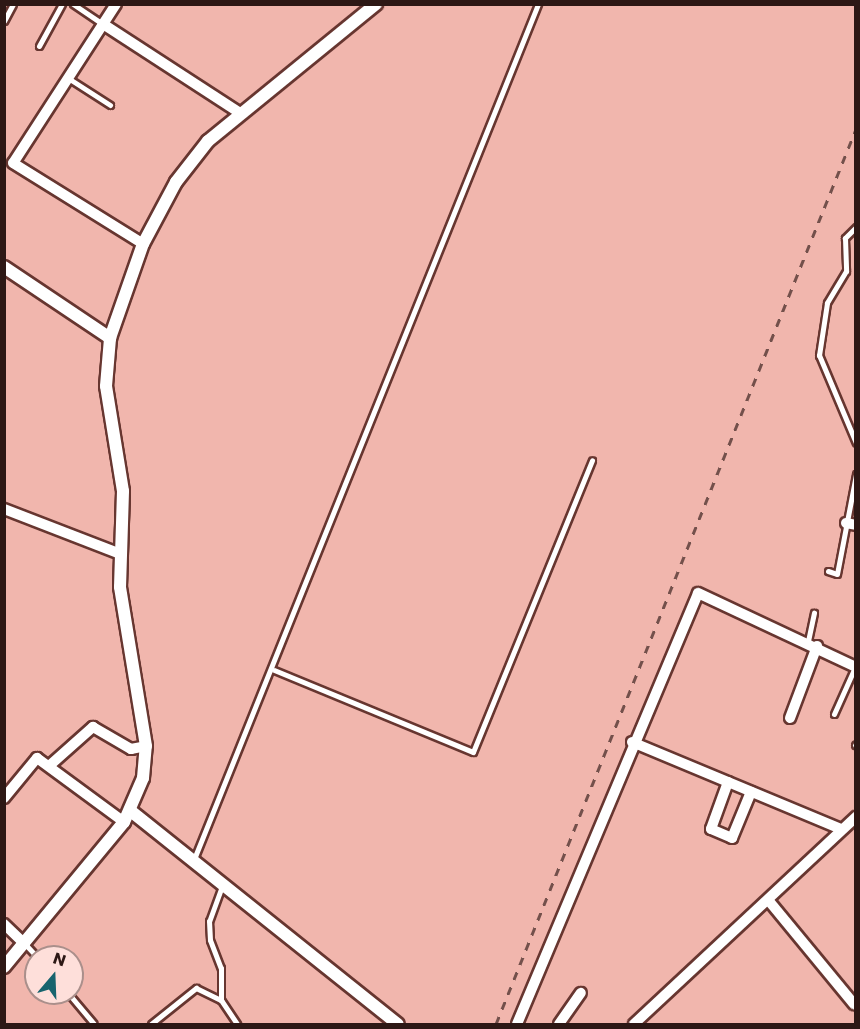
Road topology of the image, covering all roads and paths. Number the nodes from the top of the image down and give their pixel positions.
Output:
1 (13, 4) edge
2 (62, 4) edge
3 (73, 4) edge
4 (116, 4) edge
5 (376, 4) edge
6 (538, 4) edge
7 (4, 21) edge
8 (104, 24) junction
9 (39, 46) dead end
10 (68, 78) junction
11 (110, 105) dead end
12 (240, 113) junction
13 (9, 160) edge
14 (855, 227) edge
15 (143, 244) junction
16 (6, 271) edge
17 (110, 338) junction
18 (855, 443) edge
19 (592, 460) dead end
20 (855, 474) edge
21 (4, 509) edge
22 (851, 524) edge
23 (118, 553) junction
24 (828, 571) dead end
25 (814, 613) dead end
26 (812, 643) junction
27 (855, 667) edge
28 (274, 670) junction
29 (834, 714) dead end
30 (790, 718) dead end
31 (632, 742) junction
32 (146, 746) junction
33 (49, 766) junction
34 (728, 782) junction
35 (752, 792) junction
36 (4, 798) edge
37 (128, 817) junction
38 (855, 817) edge
39 (841, 829) junction
40 (193, 861) junction
41 (223, 883) junction
42 (769, 902) junction
43 (4, 924) edge
44 (25, 944) junction
45 (4, 968) edge
46 (581, 993) dead end
47 (221, 1000) junction
48 (854, 1004) edge
49 (78, 1005) edge
50 (94, 1024) edge
51 (151, 1024) edge
52 (237, 1024) edge
53 (398, 1024) edge
54 (517, 1024) edge
55 (559, 1024) edge
56 (634, 1024) edge

1 - 7 lane
2 - 9 lane
3 - 8 lane
4 - 8 street
5 - 12 street
6 - 28 lane
8 - 10 street
8 - 12 street
10 - 11 lane
10 - 13 street
12 - 15 street
13 - 15 street
14 - 18 lane
15 - 17 street
16 - 17 street
17 - 23 street
19 - 28 lane
20 - 22 lane
21 - 23 street
22 - 24 lane
23 - 32 street
25 - 26 lane
26 - 27 street
26 - 30 street
26 - 31 street
27 - 29 lane
28 - 40 lane
31 - 34 street
31 - 54 street
32 - 33 street
32 - 37 street
33 - 36 street
33 - 37 street
34 - 35 street
34 - 35 street
35 - 39 street
37 - 40 street
37 - 44 street
38 - 39 street
39 - 42 street
40 - 41 street
41 - 47 lane
41 - 53 street
42 - 48 street
42 - 56 street
43 - 44 street
44 - 45 street
46 - 55 street
47 - 51 lane
47 - 52 lane
49 - 50 lane

